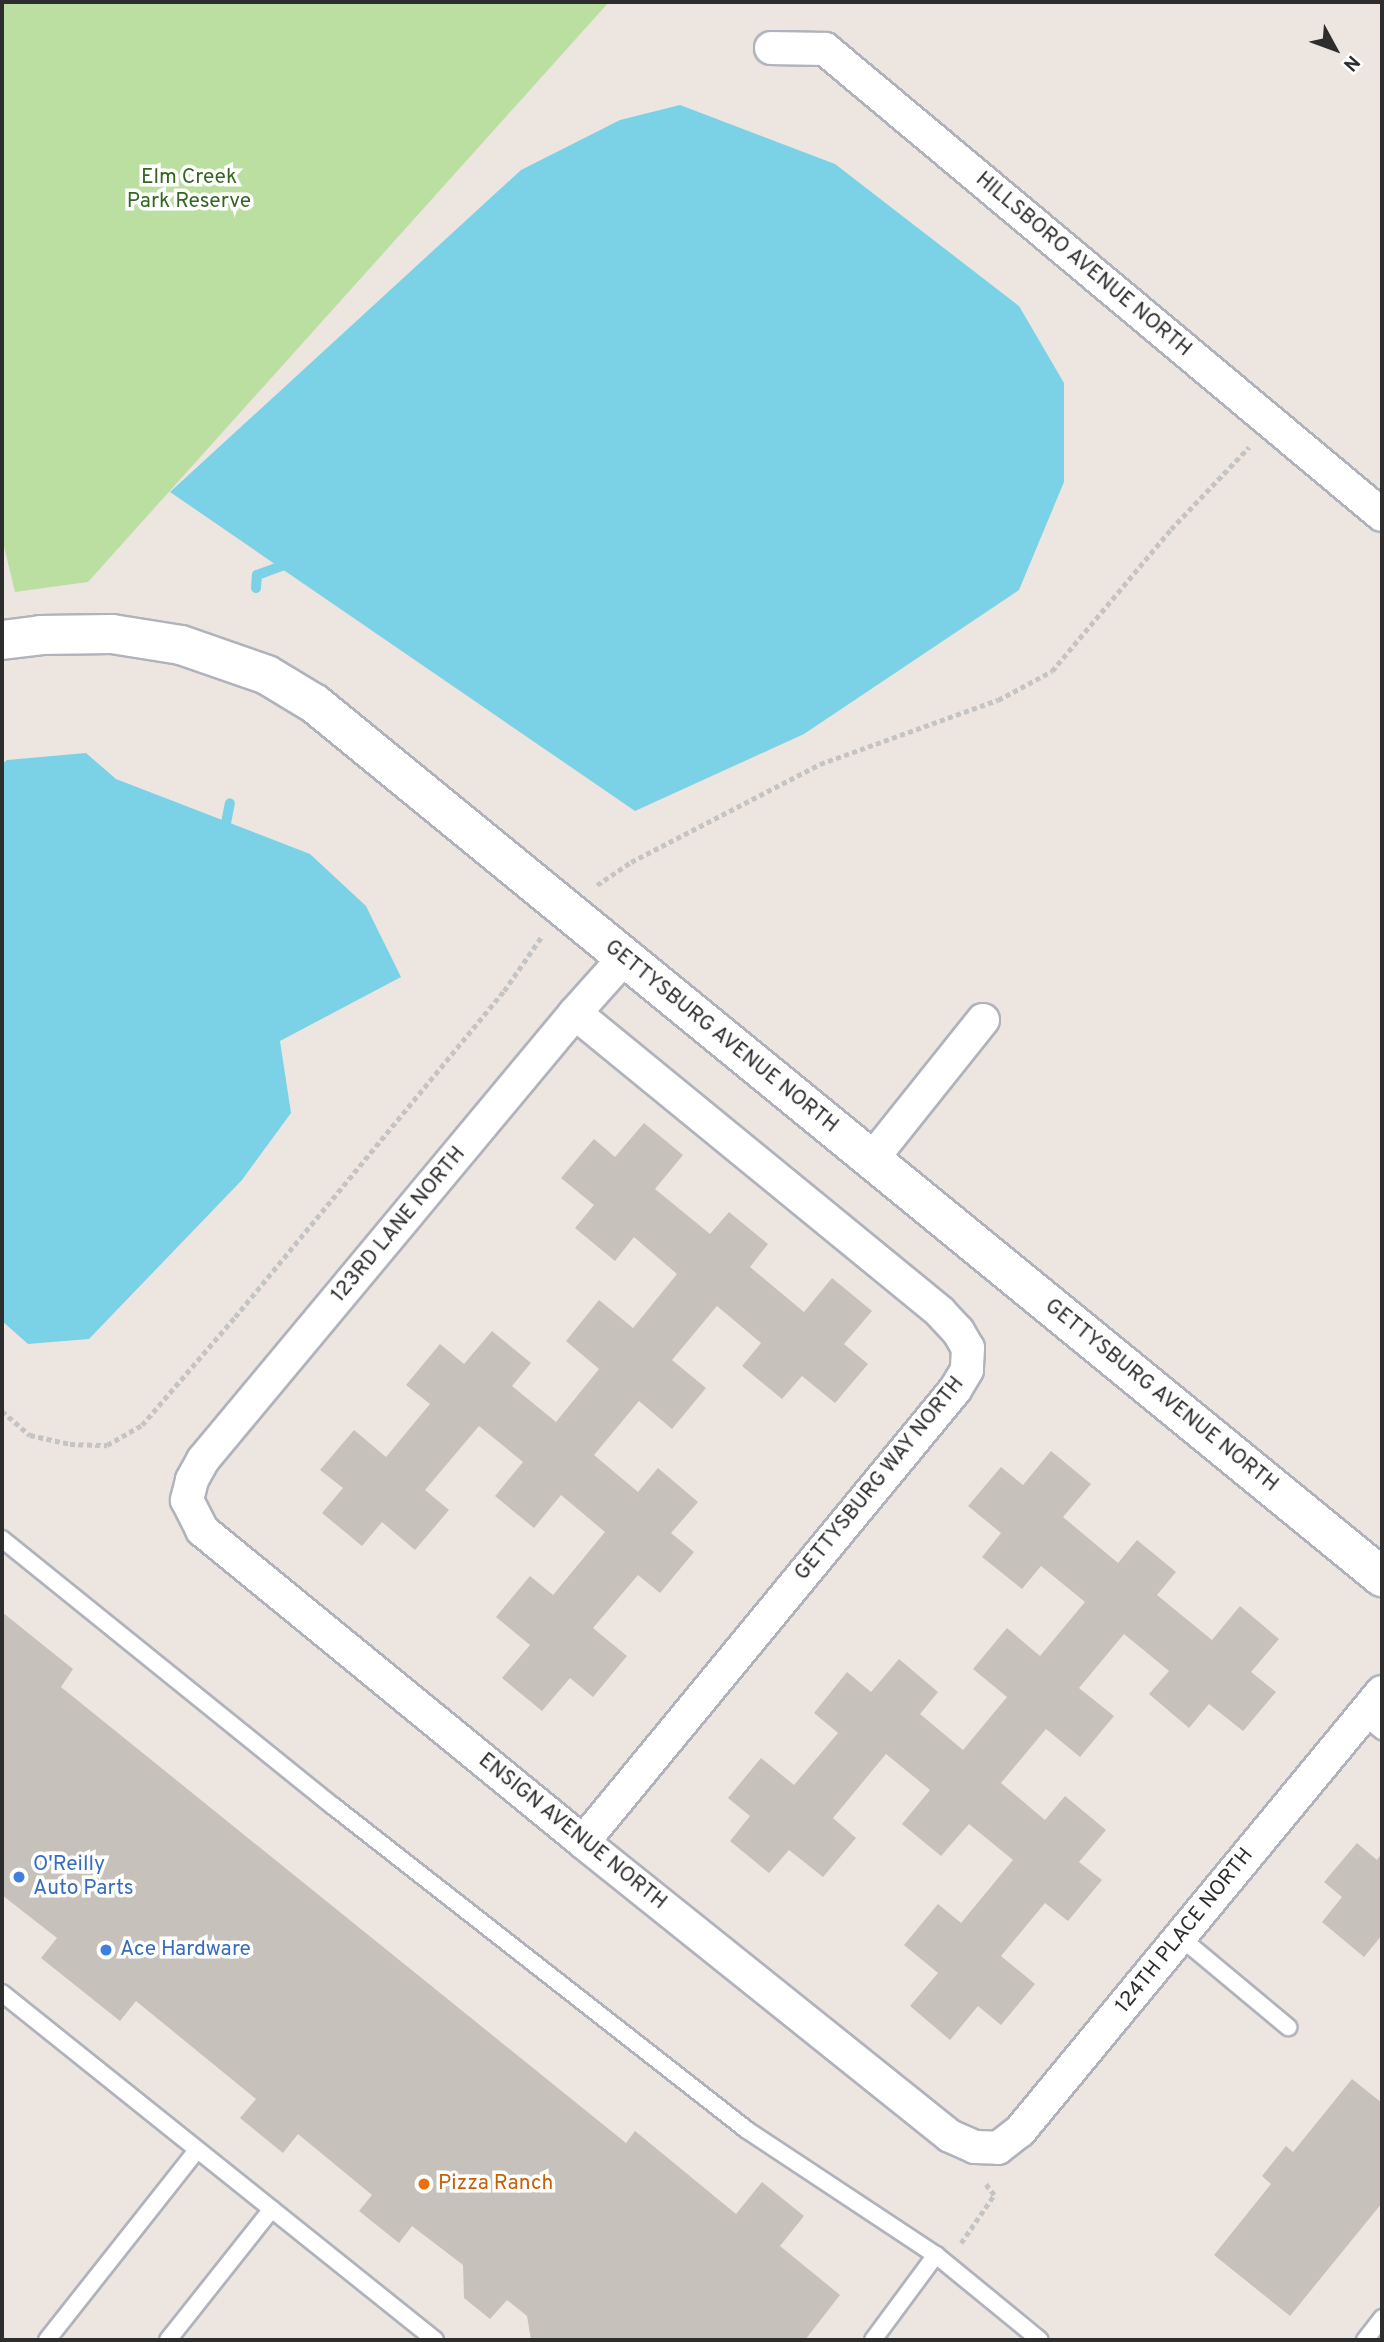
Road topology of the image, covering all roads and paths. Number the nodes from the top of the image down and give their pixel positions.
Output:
1 (771, 48) dead end
2 (1382, 515) edge
3 (2, 640) edge
4 (625, 958) junction
5 (575, 1013) junction
6 (983, 1020) dead end
7 (872, 1159) junction
8 (187, 1500) joint
9 (2, 1539) edge
10 (1382, 1577) edge
11 (1376, 1713) edge
12 (583, 1842) junction
13 (1180, 1937) junction
14 (2, 1993) edge
15 (1288, 2028) dead end
16 (975, 2147) junction
17 (197, 2150) junction
18 (272, 2209) junction
19 (941, 2260) junction
20 (1382, 2318) edge
21 (47, 2340) edge
22 (168, 2340) edge
23 (435, 2340) edge
24 (873, 2340) edge
25 (1040, 2340) edge
26 (1365, 2340) edge

1 - 2 street, HILLSBORO AVENUE NORTH
3 - 4 street, GETTYSBURG AVENUE NORTH
4 - 5 street, 123RD LANE NORTH
4 - 7 street, GETTYSBURG AVENUE NORTH
5 - 8 street, 123RD LANE NORTH
5 - 12 street, GETTYSBURG WAY NORTH
6 - 7 street
7 - 10 street, GETTYSBURG AVENUE NORTH
8 - 12 street, ENSIGN AVENUE NORTH
9 - 19 lane
11 - 13 street, 124TH PLACE NORTH
12 - 16 street, ENSIGN AVENUE NORTH
13 - 15 lane
13 - 16 street, 124TH PLACE NORTH
14 - 17 lane
16 - 19 path
17 - 18 lane
17 - 21 lane
18 - 22 lane
18 - 23 lane
19 - 24 lane
19 - 25 lane
20 - 26 lane

